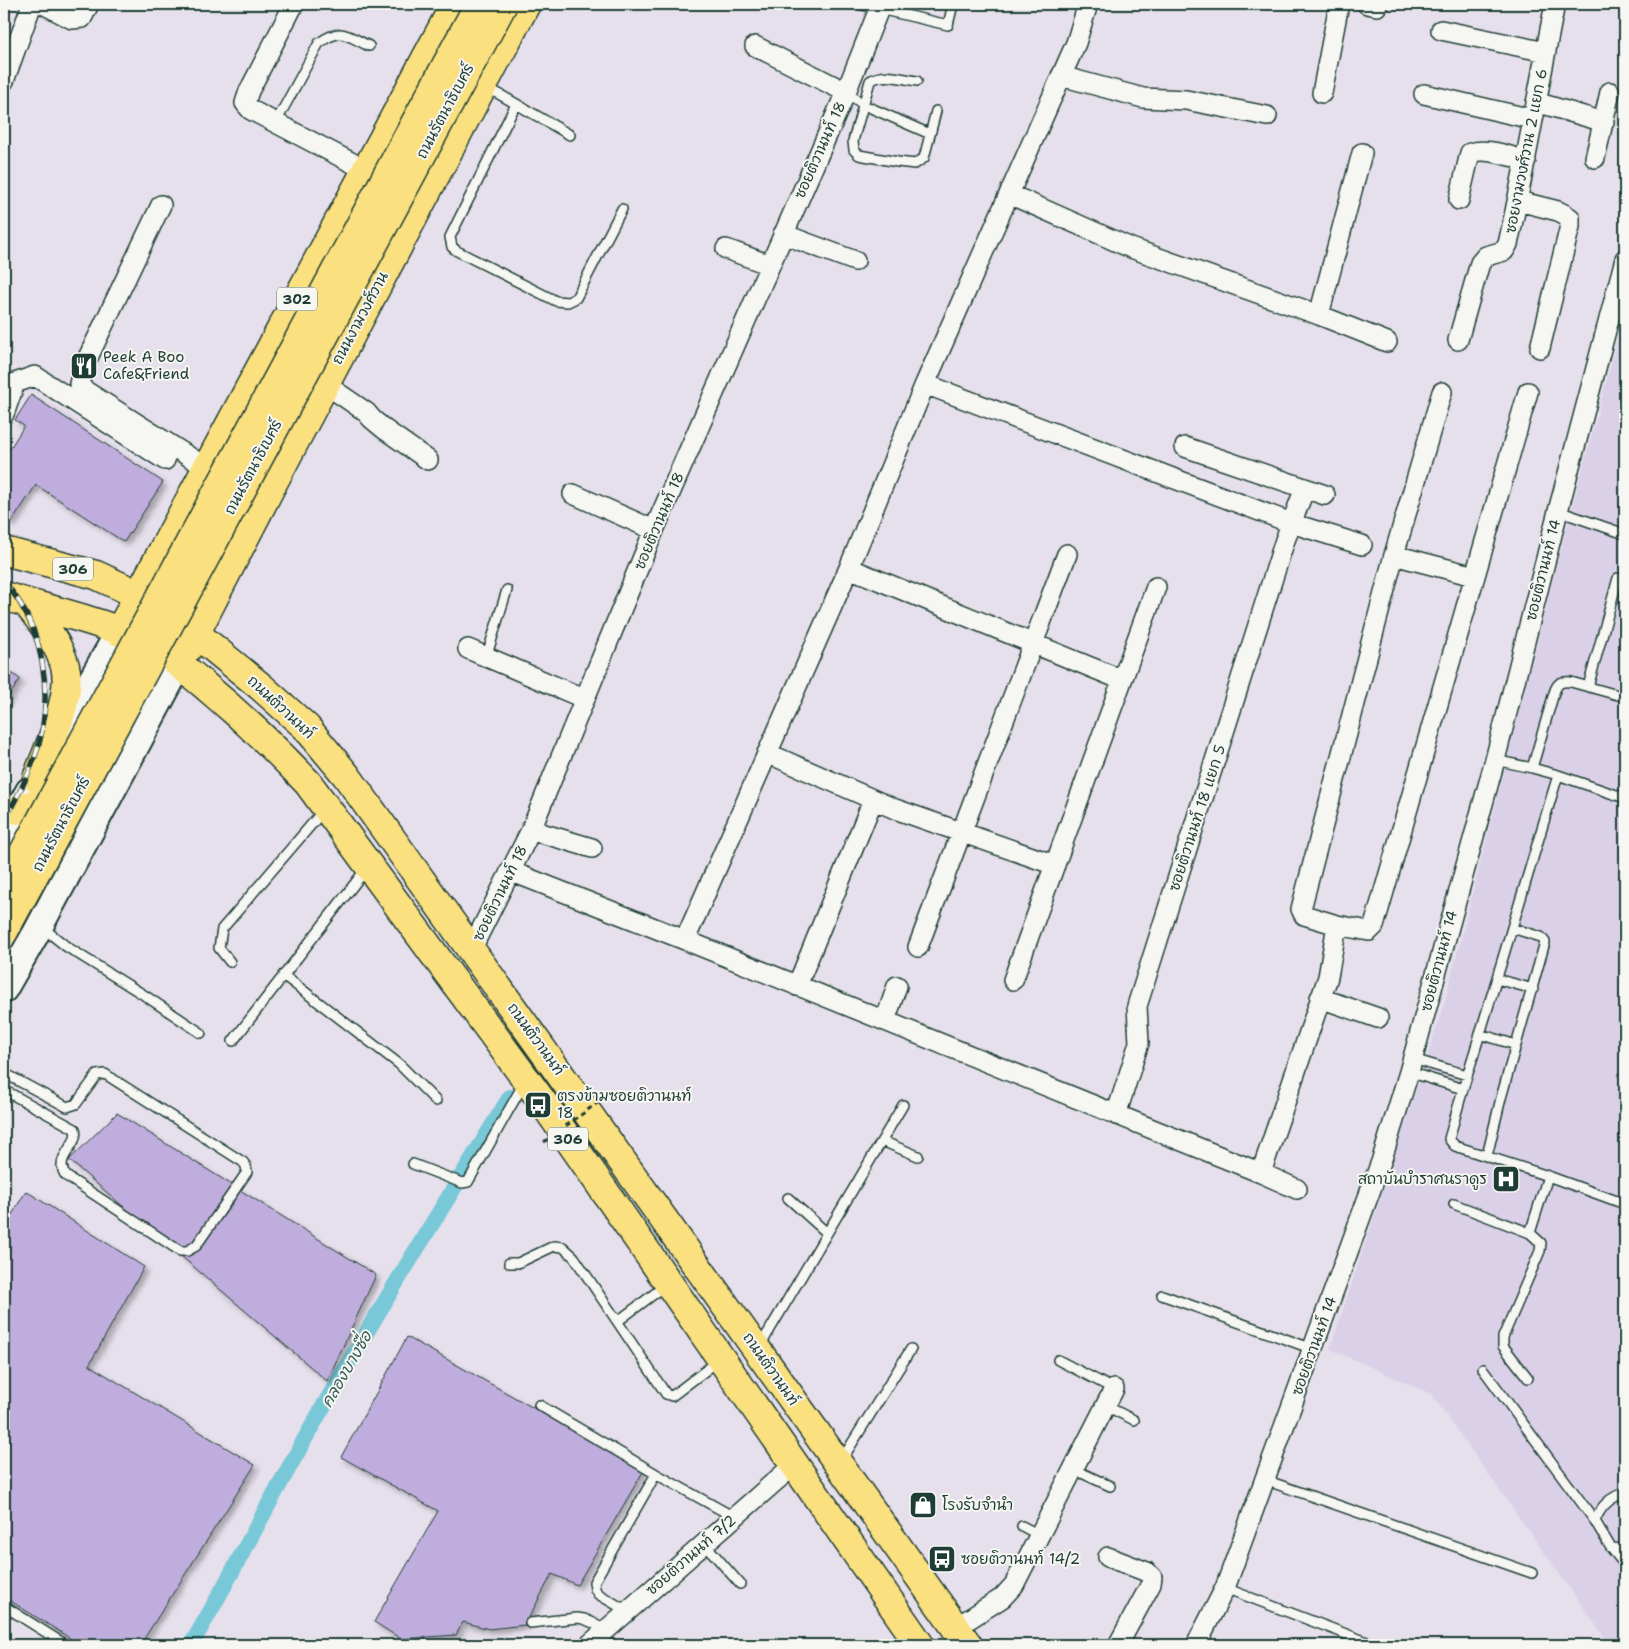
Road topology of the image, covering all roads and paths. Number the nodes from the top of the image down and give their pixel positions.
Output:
1 (32, 4) edge
2 (43, 4) edge
3 (89, 4) edge
4 (294, 4) edge
5 (454, 4) edge
6 (479, 4) edge
7 (502, 4) edge
8 (526, 4) edge
9 (858, 4) edge
10 (953, 4) edge
11 (1088, 4) edge
12 (1339, 4) edge
13 (1555, 4) edge
14 (879, 9) junction
15 (1441, 30) dead end
16 (369, 46) dead end
17 (755, 46) dead end
18 (1546, 52) junction
19 (1061, 76) junction
20 (4, 81) edge
21 (917, 81) dead end
22 (483, 85) junction
23 (846, 92) junction
24 (1610, 92) dead end
25 (1322, 93) dead end
26 (1424, 94) dead end
27 (516, 104) junction
28 (864, 105) junction
29 (936, 111) dead end
30 (1534, 111) junction
31 (1267, 116) dead end
32 (1604, 122) junction
33 (275, 124) junction
34 (570, 134) dead end
35 (930, 134) junction
36 (1362, 153) dead end
37 (1595, 158) dead end
38 (1526, 160) junction
39 (366, 170) junction
40 (1009, 194) junction
41 (1459, 200) dead end
42 (1518, 201) junction
43 (161, 204) dead end
44 (622, 209) dead end
45 (783, 234) junction
46 (726, 248) dead end
47 (1625, 258) edge
48 (855, 261) dead end
49 (770, 265) junction
50 (1620, 302) edge
51 (1319, 315) junction
52 (1458, 340) dead end
53 (1388, 342) dead end
54 (1540, 348) dead end
55 (325, 384) junction
56 (925, 384) junction
57 (1442, 392) dead end
58 (1528, 392) dead end
59 (4, 414) edge
60 (1185, 447) dead end
61 (165, 460) dead end
62 (428, 460) dead end
63 (207, 468) junction
64 (275, 479) junction
65 (1304, 488) junction
66 (574, 494) dead end
67 (1325, 495) dead end
68 (1558, 511) junction
69 (1291, 523) junction
70 (654, 530) junction
71 (1625, 534) edge
72 (1362, 545) dead end
73 (4, 551) edge
74 (1067, 554) dead end
75 (1394, 555) junction
76 (849, 568) junction
77 (1474, 576) junction
78 (1618, 578) dead end
79 (1156, 587) dead end
80 (507, 590) dead end
81 (16, 600) edge
82 (150, 602) junction
83 (190, 629) junction
84 (134, 638) junction
85 (1033, 644) junction
86 (468, 649) dead end
87 (486, 658) junction
88 (179, 665) junction
89 (1122, 680) junction
90 (1588, 687) junction
91 (1625, 697) edge
92 (585, 699) junction
93 (767, 753) junction
94 (1494, 760) junction
95 (1532, 768) junction
96 (1558, 775) junction
97 (37, 778) junction
98 (1625, 798) edge
99 (874, 800) junction
100 (327, 807) junction
101 (18, 810) junction
102 (531, 830) junction
103 (961, 833) junction
104 (4, 836) edge
105 (592, 848) dead end
106 (370, 865) junction
107 (1055, 865) junction
108 (510, 871) junction
109 (4, 879) edge
110 (4, 889) edge
111 (1337, 925) junction
112 (1512, 928) junction
113 (37, 930) junction
114 (4, 931) edge
115 (685, 940) junction
116 (918, 947) dead end
117 (472, 950) junction
118 (230, 962) dead end
119 (283, 975) junction
120 (1497, 979) junction
121 (1013, 980) dead end
122 (797, 986) junction
123 (898, 986) dead end
124 (4, 989) edge
125 (1533, 990) junction
126 (1320, 998) junction
127 (1378, 1018) dead end
128 (886, 1022) junction
129 (202, 1033) dead end
130 (1480, 1034) junction
131 (233, 1041) dead end
132 (1516, 1046) junction
133 (1411, 1065) junction
134 (4, 1073) edge
135 (1467, 1075) junction
136 (526, 1081) junction
137 (1463, 1089) junction
138 (4, 1090) edge
139 (604, 1098) dead end
140 (436, 1101) dead end
141 (903, 1105) dead end
142 (1116, 1115) junction
143 (882, 1141) junction
144 (544, 1142) dead end
145 (918, 1156) dead end
146 (1487, 1156) junction
147 (413, 1164) dead end
148 (1261, 1173) junction
149 (1548, 1176) junction
150 (1297, 1189) dead end
151 (788, 1198) dead end
152 (1454, 1204) dead end
153 (1625, 1204) edge
154 (828, 1233) junction
155 (1530, 1233) junction
156 (509, 1263) dead end
157 (669, 1283) junction
158 (1162, 1295) dead end
159 (618, 1321) junction
160 (911, 1349) dead end
161 (1313, 1349) junction
162 (758, 1351) junction
163 (721, 1358) junction
164 (1058, 1360) dead end
165 (1483, 1369) dead end
166 (1528, 1378) dead end
167 (1114, 1390) joint
168 (539, 1405) dead end
169 (1106, 1406) junction
170 (1134, 1420) dead end
171 (794, 1464) junction
172 (838, 1464) junction
173 (1073, 1469) junction
174 (656, 1474) junction
175 (1265, 1480) junction
176 (1110, 1486) dead end
177 (1625, 1493) edge
178 (734, 1517) junction
179 (1595, 1521) junction
180 (1022, 1526) dead end
181 (1039, 1535) junction
182 (704, 1543) junction
183 (1611, 1548) junction
184 (1625, 1549) edge
185 (1108, 1557) dead end
186 (1625, 1565) edge
187 (1532, 1573) dead end
188 (740, 1584) dead end
189 (1225, 1588) junction
190 (4, 1606) edge
191 (628, 1611) junction
192 (530, 1624) dead end
193 (607, 1629) junction
194 (961, 1637) edge
195 (66, 1645) edge
196 (588, 1645) edge
197 (920, 1645) edge
198 (1118, 1645) edge
199 (1196, 1645) edge
200 (1375, 1645) edge

1 - 20 street
2 - 3 street
4 - 33 street
5 - 39 main road, 302
6 - 110 main road, ถนนรัตนาธิเบศร์, bridge
7 - 114 main road, ถนนรัตนาธิเบศร์, bridge
8 - 22 main road, ถนนงามวงศ์วาน
9 - 14 lane
10 - 14 lane
11 - 19 street
12 - 25 street
13 - 18 street, ซอยงามวงศ์วาน 2 แยก 6
14 - 23 street, ซอยติวานนท์ 18
15 - 18 street
16 - 33 lane
17 - 23 street
18 - 30 street, ซอยงามวงศ์วาน 2 แยก 6
19 - 31 street
19 - 40 street
21 - 28 lane
22 - 27 lane
22 - 55 main road, ถนนงามวงศ์วาน
23 - 28 lane
23 - 45 street, ซอยติวานนท์ 18
24 - 32 street
26 - 30 street
27 - 34 lane
27 - 44 lane
28 - 35 lane
28 - 35 lane
29 - 35 lane
30 - 32 street
30 - 38 street, ซอยงามวงศ์วาน 2 แยก 6
32 - 37 street
33 - 39 street
36 - 51 street
38 - 41 street
38 - 42 street, ซอยงามวงศ์วาน 2 แยก 6
39 - 63 main road, 302
40 - 51 street
40 - 56 street
42 - 52 street, ซอยงามวงศ์วาน 2 แยก 6
42 - 54 street
43 - 63 street
45 - 48 street
45 - 49 street, ซอยติวานนท์ 18
46 - 49 street
47 - 50 street, ซอยติวานนท์ 14
49 - 70 street, ซอยติวานนท์ 18
50 - 68 street, ซอยติวานนท์ 14
51 - 53 street
55 - 62 street
55 - 64 main road, ถนนงามวงศ์วาน
56 - 69 street
56 - 76 street
57 - 75 street
58 - 77 street
59 - 61 street
60 - 65 street
63 - 82 main road, 302
64 - 82 main road
64 - 83 main road, ถนนงามวงศ์วาน
65 - 67 street
65 - 69 street, ซอยติวานนท์ 18 แยก 5
66 - 70 street
68 - 71 lane
68 - 94 street, ซอยติวานนท์ 14
69 - 72 street
69 - 142 street, ซอยติวานนท์ 18 แยก 5
70 - 92 street, ซอยติวานนท์ 18
73 - 82 main road, ถนนติวานนท์ / 306
74 - 85 street
75 - 77 street
75 - 111 street
76 - 85 street
76 - 93 street
77 - 111 street
78 - 90 lane
79 - 89 street
80 - 87 lane
81 - 84 main road, 306
81 - 97 main road
82 - 83 main road, ถนนติวานนท์ / 306
82 - 84 main road
83 - 84 main road
83 - 88 main road, ถนนรัตนาธิเบศร์
83 - 117 main road, ถนนติวานนท์ / 306
84 - 88 main road, 306
84 - 97 main road
84 - 101 main road
85 - 89 street
85 - 103 street
86 - 87 street
87 - 92 street
88 - 100 main road, 306
88 - 113 main road, ถนนรัตนาธิเบศร์
89 - 107 street
90 - 91 lane
90 - 95 lane
92 - 102 street, ซอยติวานนท์ 18
93 - 99 street
93 - 115 street
94 - 95 lane
94 - 133 street, ซอยติวานนท์ 14
95 - 96 lane
96 - 98 lane
96 - 112 lane
97 - 101 main road
99 - 103 street
99 - 122 street
100 - 106 main road, 306
100 - 118 lane
101 - 104 main road
102 - 105 street
102 - 108 street, ซอยติวานนท์ 18
103 - 107 street
103 - 116 street
106 - 119 lane
106 - 136 main road, 306
107 - 121 street
108 - 115 street
108 - 117 street, ซอยติวานนท์ 18
109 - 113 main road
111 - 126 street
112 - 120 lane
112 - 125 lane
113 - 124 main road, ถนนรัตนาธิเบศร์
113 - 129 lane
115 - 122 street
117 - 162 main road, ถนนติวานนท์ / 306
119 - 131 lane
119 - 140 lane
120 - 125 lane
120 - 130 lane
122 - 128 street
123 - 128 street
125 - 132 lane
126 - 127 street
126 - 148 street
128 - 142 street
130 - 132 lane
130 - 135 lane
132 - 146 lane
133 - 135 lane
133 - 137 lane
133 - 161 street, ซอยติวานนท์ 14
134 - 138 lane
135 - 137 lane
136 - 147 lane
136 - 157 main road, 306
137 - 146 lane
139 - 144 path, bridge
141 - 143 lane
142 - 148 street
143 - 145 lane
143 - 154 lane
146 - 149 lane
148 - 150 street
149 - 153 lane
149 - 155 lane
151 - 154 lane
152 - 155 lane
154 - 162 lane
155 - 166 lane
156 - 159 lane
157 - 159 lane
157 - 163 main road, 306
158 - 161 lane
159 - 163 lane
160 - 172 lane
161 - 175 street, ซอยติวานนท์ 14
162 - 172 main road, ถนนติวานนท์ / 306
163 - 171 main road, 306
164 - 167 lane
165 - 179 lane
167 - 169 street
168 - 174 lane
169 - 170 lane
169 - 173 street
171 - 178 street, ซอยติวานนท์ 7/2
171 - 197 main road, 306
172 - 194 main road, ถนนติวานนท์ / 306
173 - 176 lane
173 - 181 street
174 - 178 lane
174 - 191 lane
175 - 187 lane
175 - 189 street, ซอยติวานนท์ 14
177 - 179 lane
178 - 182 street, ซอยติวานนท์ 7/2
179 - 183 lane
180 - 181 lane
181 - 194 street
182 - 188 lane
182 - 191 street, ซอยติวานนท์ 7/2
183 - 184 lane
183 - 186 lane
185 - 198 street
189 - 199 street, ซอยติวานนท์ 14
189 - 200 lane
190 - 195 lane
191 - 193 street, ซอยติวานนท์ 7/2
192 - 193 lane
193 - 196 street, ซอยติวานนท์ 7/2

